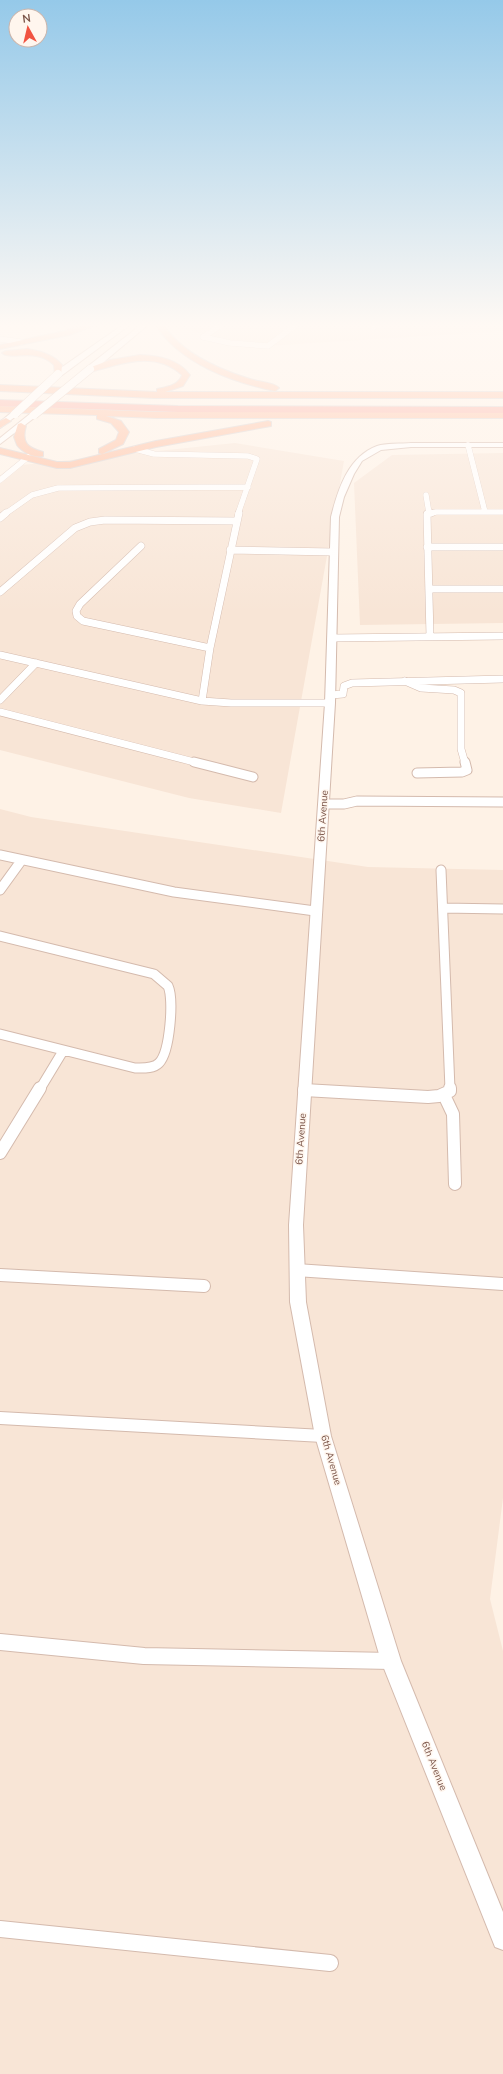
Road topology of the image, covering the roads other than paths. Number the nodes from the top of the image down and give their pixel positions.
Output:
1 (27, 421) edge
2 (109, 421) edge
3 (309, 421) edge
4 (21, 426) junction
5 (0, 442) edge
6 (468, 445) junction
7 (503, 445) edge
8 (136, 449) junction
9 (0, 451) edge
10 (28, 458) junction
11 (0, 480) edge
12 (248, 487) junction
13 (426, 495) dead end
14 (485, 512) junction
15 (503, 512) edge
16 (429, 513) junction
17 (0, 518) edge
18 (236, 521) junction
19 (141, 546) dead end
20 (427, 547) junction
21 (503, 547) edge
22 (230, 550) junction
23 (333, 552) junction
24 (429, 589) junction
25 (503, 589) edge
26 (0, 592) edge
27 (503, 636) edge
28 (430, 637) junction
29 (332, 638) junction
30 (210, 648) junction
31 (0, 655) edge
32 (36, 663) junction
33 (503, 679) edge
34 (405, 681) junction
35 (331, 699) junction
36 (0, 700) edge
37 (202, 701) junction
38 (0, 712) edge
39 (417, 773) dead end
40 (253, 777) dead end
41 (503, 802) edge
42 (324, 804) junction
43 (0, 855) edge
44 (21, 861) junction
45 (441, 870) dead end
46 (0, 890) edge
47 (443, 908) junction
48 (503, 909) edge
49 (315, 911) junction
50 (0, 936) edge
51 (0, 1034) edge
52 (63, 1051) junction
53 (304, 1090) junction
54 (444, 1095) junction
55 (0, 1153) edge
56 (455, 1184) dead end
57 (296, 1270) junction
58 (0, 1275) edge
59 (503, 1284) edge
60 (204, 1286) dead end
61 (0, 1418) edge
62 (323, 1436) junction
63 (0, 1642) edge
64 (391, 1661) junction
65 (0, 1929) edge
66 (503, 1939) edge
67 (330, 1963) dead end

1 - 4 main road, bridge
2 - 4 highway
3 - 8 highway
4 - 5 main road
6 - 7 street, 6th Avenue
6 - 14 street
6 - 23 street, 6th Avenue
8 - 10 highway
8 - 12 street
9 - 10 highway
10 - 11 street
12 - 17 street
12 - 18 street
13 - 16 street
14 - 15 street
14 - 16 street
16 - 20 street
18 - 22 street
18 - 26 street
19 - 30 street
20 - 21 street
20 - 24 street
22 - 23 street
22 - 30 street
23 - 29 street, 6th Avenue
24 - 25 street
24 - 28 street
27 - 28 street
28 - 29 street
29 - 35 street, 6th Avenue
30 - 37 street
31 - 32 street
32 - 36 street
32 - 37 street
33 - 34 street
34 - 35 street
34 - 39 street
35 - 37 street
35 - 42 street, 6th Avenue
38 - 40 street
41 - 42 street
42 - 49 street, 6th Avenue
43 - 44 street
44 - 46 street
44 - 49 street
45 - 47 street
47 - 48 street
47 - 54 street
49 - 53 street, 6th Avenue
50 - 52 street
51 - 52 street
52 - 55 street
53 - 54 street
53 - 57 street, 6th Avenue
54 - 56 street
57 - 59 street
57 - 62 street, 6th Avenue
58 - 60 street
61 - 62 street
62 - 64 street, 6th Avenue
63 - 64 street
64 - 66 street, 6th Avenue
65 - 67 street

